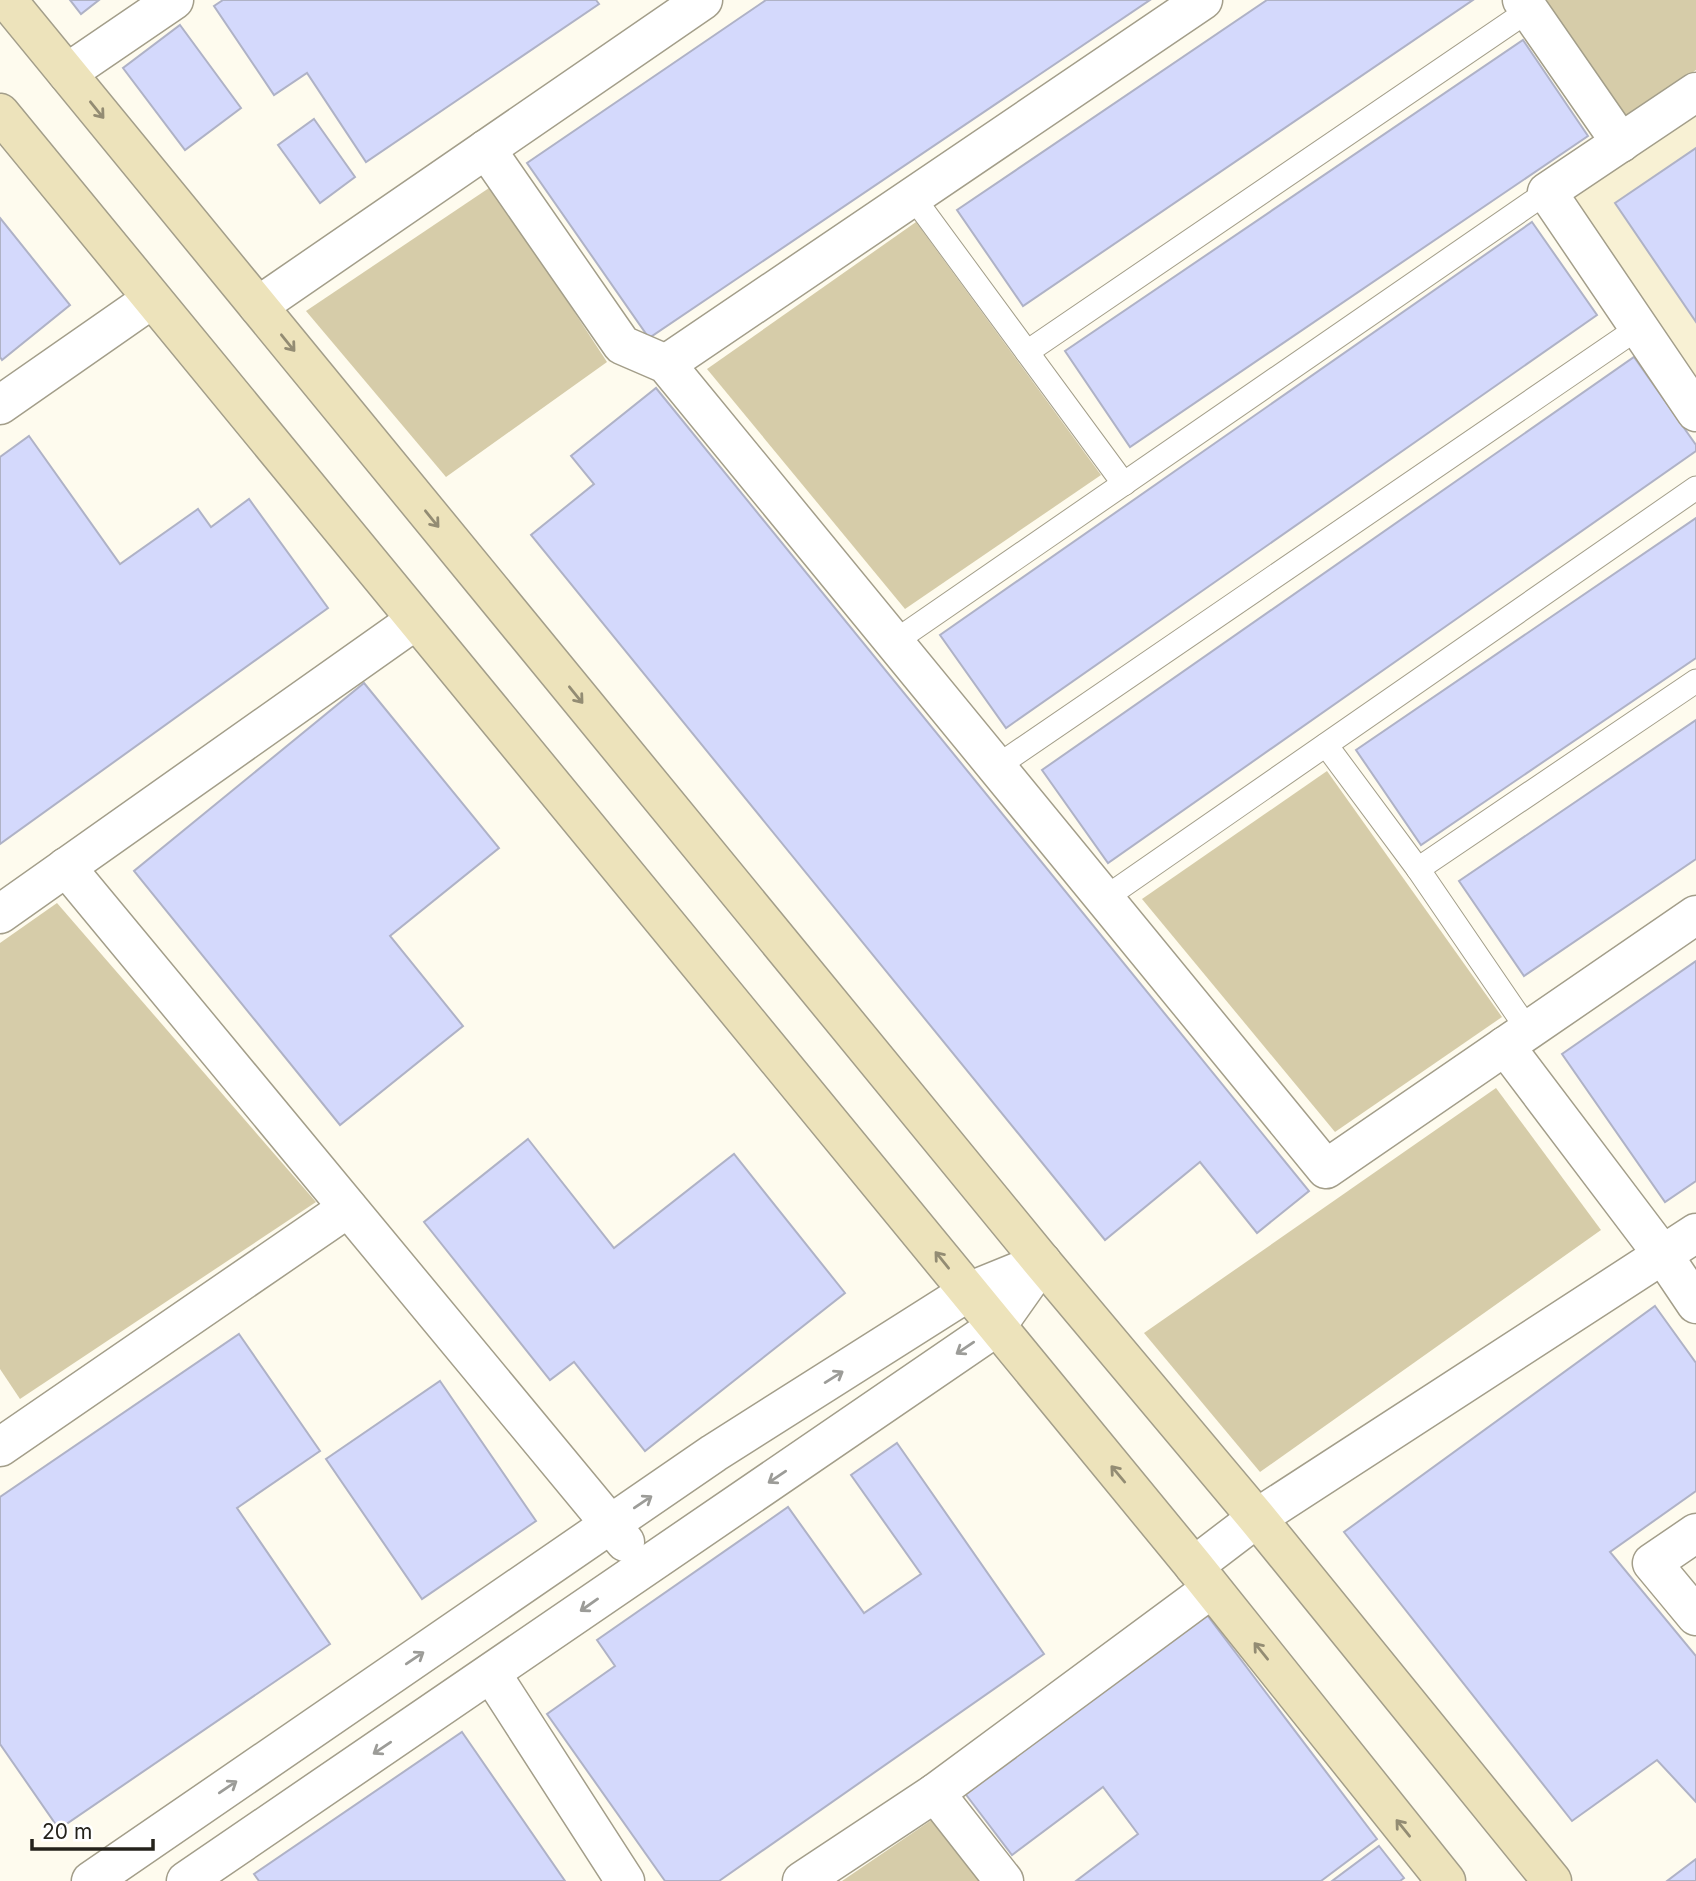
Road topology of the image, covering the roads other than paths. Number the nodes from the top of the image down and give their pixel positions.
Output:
1 (7, 0) edge
2 (174, 0) edge
3 (704, 0) edge
4 (1203, 0) edge
5 (1526, 5) edge
6 (67, 73) junction
7 (1696, 92) edge
8 (0, 113) edge
9 (1621, 143) junction
10 (486, 149) junction
11 (1547, 192) junction
12 (913, 197) junction
13 (152, 299) junction
14 (258, 306) junction
15 (1639, 328) junction
16 (1027, 352) junction
17 (666, 364) junction
18 (0, 405) edge
19 (1696, 412) edge
20 (1124, 484) junction
21 (1696, 488) edge
22 (416, 620) junction
23 (894, 642) junction
24 (1696, 681) edge
25 (1326, 745) junction
26 (996, 767) junction
27 (66, 867) junction
28 (1418, 869) junction
29 (1104, 898) junction
30 (0, 914) edge
31 (1696, 915) edge
32 (1516, 1038) junction
33 (348, 1208) junction
34 (1696, 1233) edge
35 (1663, 1255) junction
36 (1042, 1262) junction
37 (968, 1292) junction
38 (1696, 1304) edge
39 (996, 1327) junction
40 (0, 1447) edge
41 (1257, 1518) junction
42 (610, 1524) junction
43 (1696, 1533) edge
44 (645, 1567) junction
45 (1203, 1577) junction
46 (1696, 1616) edge
47 (491, 1673) junction
48 (934, 1793) junction
49 (175, 1824) junction
50 (201, 1877) edge
51 (1433, 1877) edge
52 (91, 1881) edge
53 (625, 1881) edge
54 (802, 1881) edge
55 (1004, 1881) edge
56 (1552, 1881) edge

1 - 6 street
2 - 6 street
3 - 10 street
4 - 12 street
5 - 9 street
5 - 16 lane
6 -> 14 street
7 - 9 street
8 - 13 street
9 - 11 street
10 - 14 street
10 - 17 street
11 - 15 street
11 - 20 lane
12 - 16 lane
12 - 17 street
13 - 18 street
13 - 22 street
14 -> 36 street
15 - 19 street
15 - 26 lane
16 - 20 lane
17 - 23 street
20 - 23 lane
21 - 25 lane
22 - 27 street
37 -> 22 street
23 - 26 street
24 - 28 lane
25 - 28 lane
25 - 29 lane
26 - 29 street
27 - 30 street
27 - 33 street
28 - 32 lane
29 - 32 street
31 - 32 street
32 - 35 street
33 - 40 street
33 - 42 street
34 - 35 street
35 - 38 street
35 - 41 street
36 - 37 street
36 - 39 street
36 - 41 street
37 - 39 street
42 -> 37 street
39 -> 44 street
45 -> 39 street
41 - 45 street
41 - 56 street
42 - 44 street
49 -> 42 street
43 - 46 street
44 -> 47 street
45 - 48 street
51 -> 45 street
47 -> 50 street
47 - 53 street
48 - 54 street
48 - 55 street
49 - 50 street
49 - 52 street

